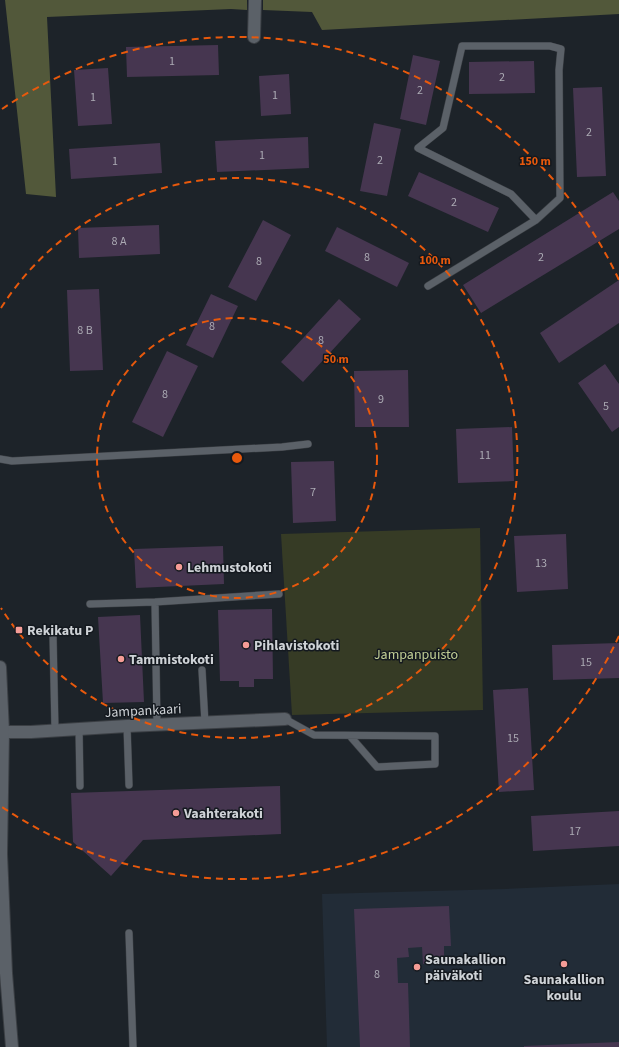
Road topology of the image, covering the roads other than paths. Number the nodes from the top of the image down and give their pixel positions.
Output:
1 (255, 0) edge
2 (254, 37) dead end
3 (536, 220) junction
4 (428, 286) dead end
5 (308, 444) dead end
6 (0, 459) edge
7 (279, 594) dead end
8 (155, 602) junction
9 (90, 604) dead end
10 (53, 635) dead end
11 (0, 667) edge
12 (202, 670) dead end
13 (284, 719) joint
14 (204, 722) junction
15 (157, 725) junction
16 (128, 726) junction
17 (79, 728) junction
18 (55, 730) junction
19 (3, 732) junction
20 (350, 736) junction
21 (129, 785) dead end
22 (80, 786) dead end
23 (0, 854) edge
24 (129, 933) dead end
25 (12, 1047) edge
26 (133, 1047) edge

1 - 2 street
3 - 3 lane
3 - 4 lane
5 - 6 lane
7 - 8 lane
8 - 9 lane
8 - 15 lane
10 - 18 lane
11 - 19 street
12 - 14 lane
13 - 14 street, Jampankaari
13 - 20 lane
14 - 15 street, Jampankaari
15 - 16 street, Jampankaari
16 - 17 street, Jampankaari
16 - 21 lane
17 - 18 street, Jampankaari
17 - 22 lane
18 - 19 street, Jampankaari
19 - 23 street
20 - 20 lane
23 - 25 street
24 - 26 lane

